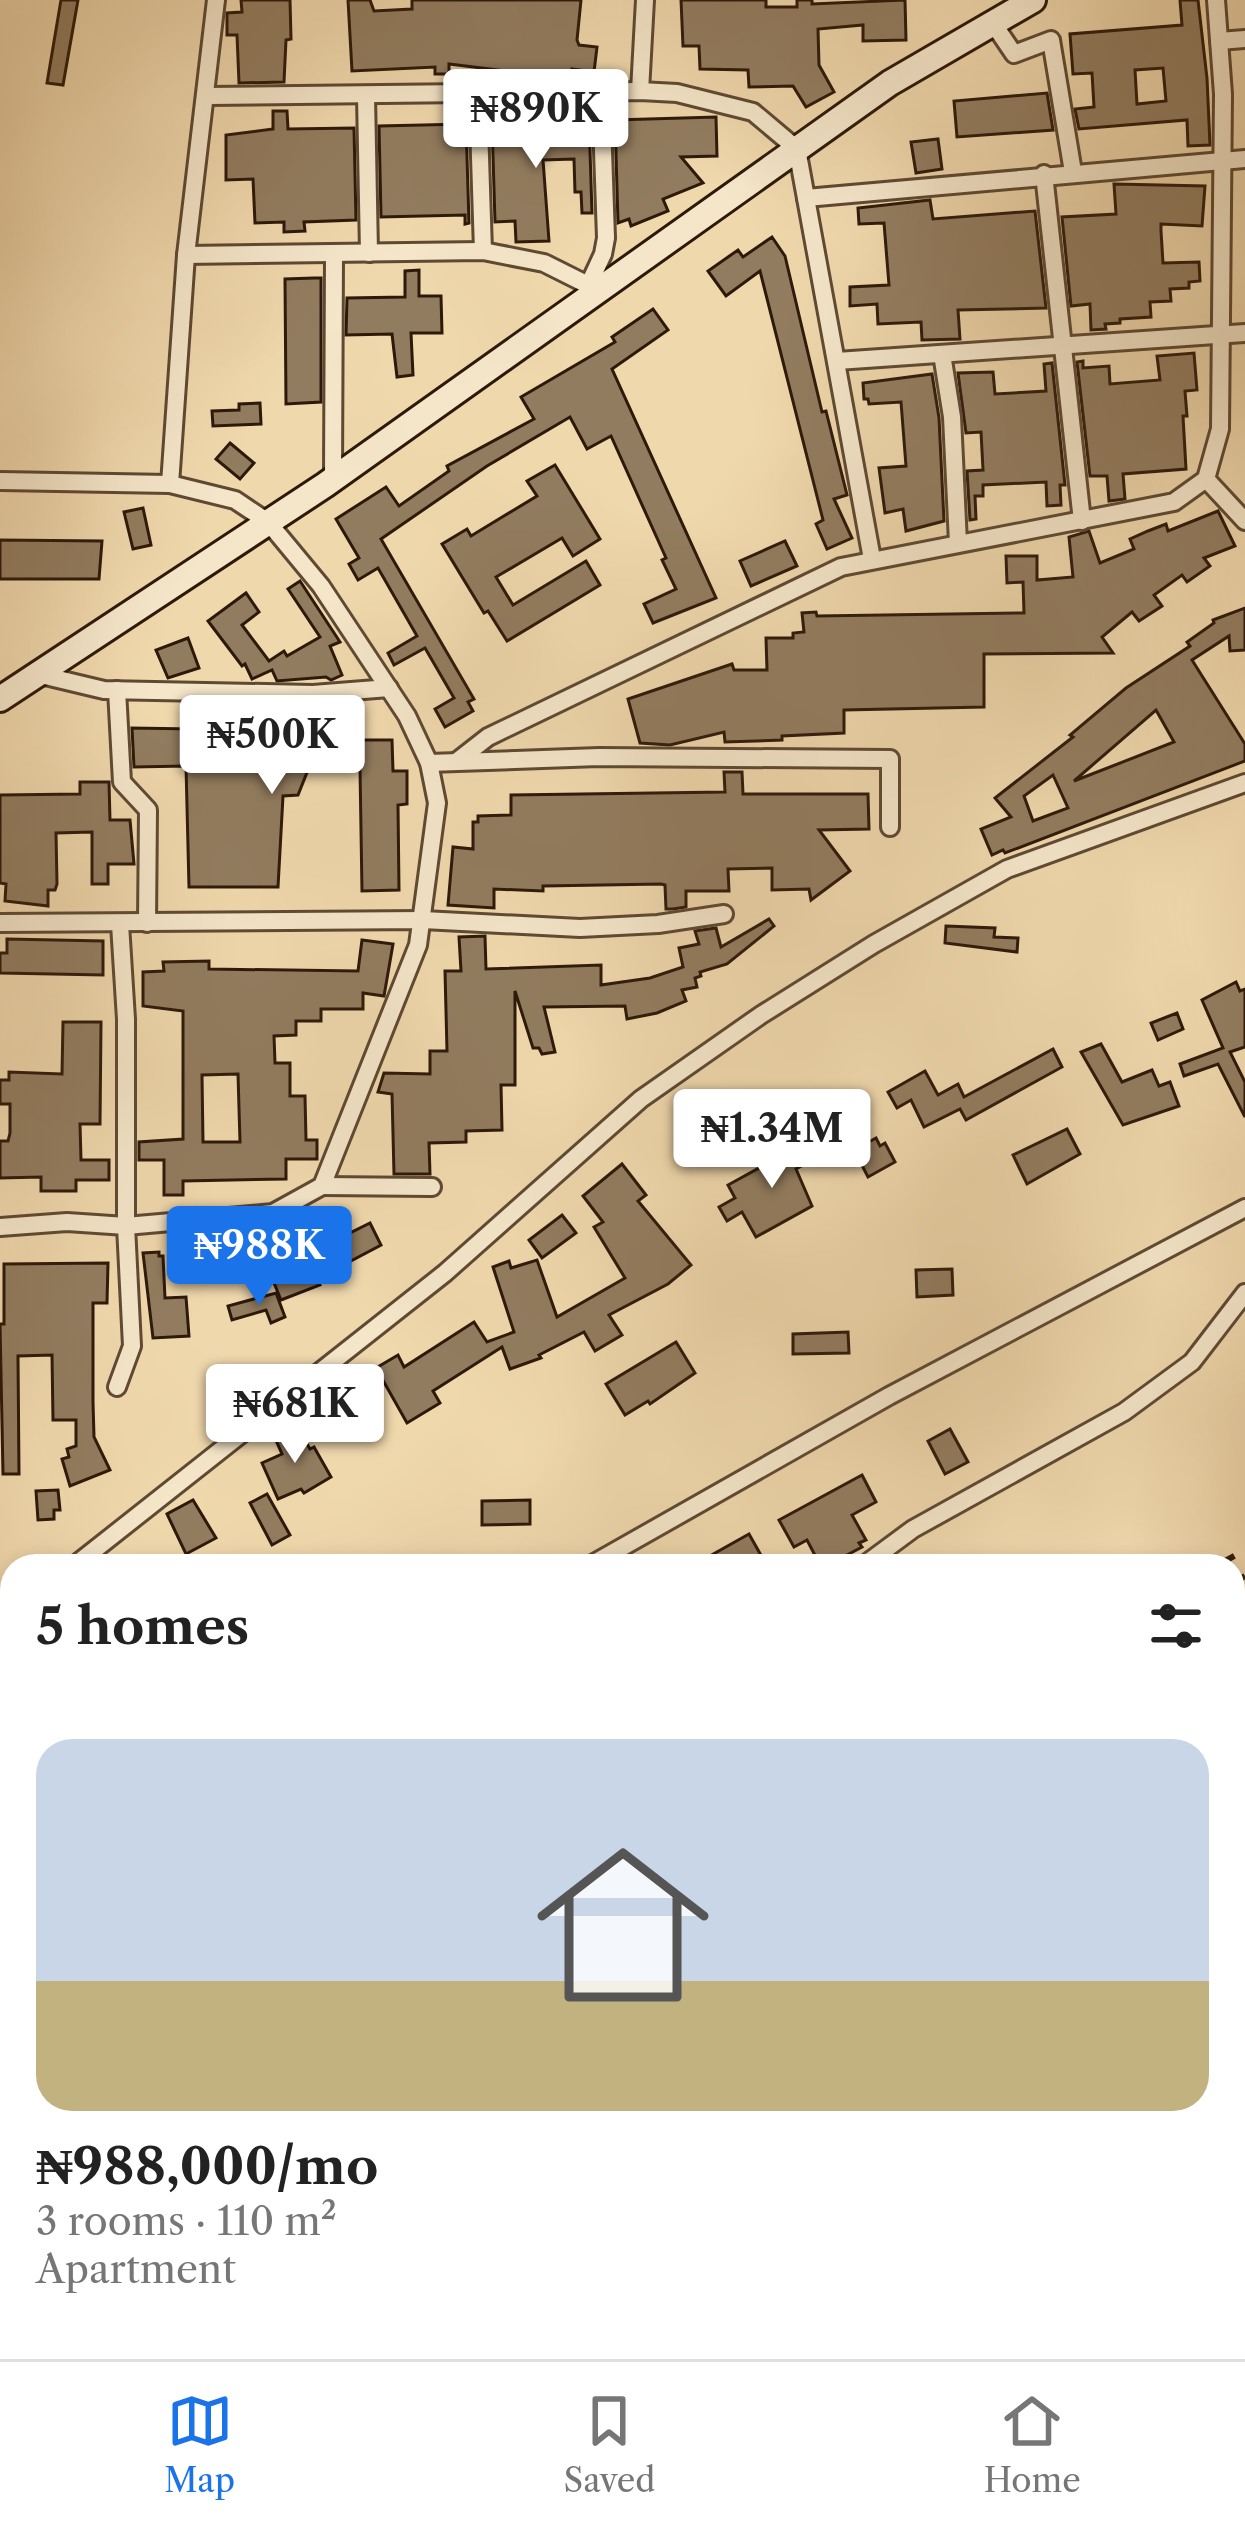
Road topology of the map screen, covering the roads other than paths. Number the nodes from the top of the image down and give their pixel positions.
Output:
1 (216, 0) edge
2 (645, 0) edge
3 (1216, 0) edge
4 (1021, 2) edge
5 (993, 23) junction
6 (1245, 39) edge
7 (1219, 41) junction
8 (640, 91) junction
9 (601, 92) junction
10 (478, 94) junction
11 (208, 96) junction
12 (366, 96) junction
13 (797, 149) junction
14 (1245, 159) edge
15 (1221, 161) junction
16 (1073, 172) junction
17 (1044, 174) junction
18 (806, 198) junction
19 (483, 250) junction
20 (369, 254) junction
21 (186, 255) junction
22 (334, 255) junction
23 (594, 286) junction
24 (1245, 333) edge
25 (1220, 335) junction
26 (1064, 347) junction
27 (942, 354) junction
28 (837, 361) junction
29 (333, 476) junction
30 (1207, 479) junction
31 (0, 481) edge
32 (170, 484) junction
33 (1082, 521) junction
34 (1245, 521) edge
35 (268, 522) junction
36 (958, 543) junction
37 (872, 559) junction
38 (38, 674) junction
39 (389, 688) junction
40 (117, 690) junction
41 (0, 699) edge
42 (456, 762) junction
43 (429, 764) junction
44 (1245, 783) edge
45 (890, 827) dead end
46 (724, 914) dead end
47 (423, 920) junction
48 (0, 923) edge
49 (120, 923) junction
50 (147, 923) junction
51 (322, 1186) junction
52 (432, 1187) dead end
53 (1244, 1216) edge
54 (126, 1226) junction
55 (0, 1227) edge
56 (1245, 1293) edge
57 (118, 1387) dead end
58 (89, 1554) edge
59 (610, 1554) edge
60 (879, 1554) edge

1 - 11 street
2 - 8 street
3 - 7 street
4 - 5 street
5 - 13 street
5 - 16 street
6 - 7 street
7 - 15 street
8 - 9 street
8 - 13 street
9 - 10 street
9 - 23 street
10 - 12 street
10 - 19 street
11 - 12 street
11 - 21 street
12 - 20 street
13 - 18 street
13 - 23 street
14 - 15 street
15 - 16 street
15 - 25 street
16 - 17 street
17 - 18 street
17 - 26 street
18 - 28 street
19 - 20 street
19 - 23 street
20 - 22 street
21 - 22 street
21 - 32 street
22 - 29 street
23 - 29 street
24 - 25 street
25 - 26 street
25 - 30 street
26 - 27 street
26 - 33 street
27 - 28 street
27 - 36 street
28 - 37 street
29 - 35 street
30 - 33 street
30 - 34 street
31 - 32 street
32 - 35 street
33 - 36 street
35 - 38 street
35 - 39 street
36 - 37 street
37 - 42 street
38 - 40 street
38 - 41 street
39 - 40 street
39 - 43 street
40 - 50 street
42 - 43 street
42 - 45 street
43 - 47 street
44 - 58 street
46 - 47 street
47 - 50 street
47 - 51 street
48 - 49 street
49 - 50 street
49 - 54 street
51 - 52 street
51 - 54 street
53 - 59 street
54 - 55 street
54 - 57 street
56 - 60 street

